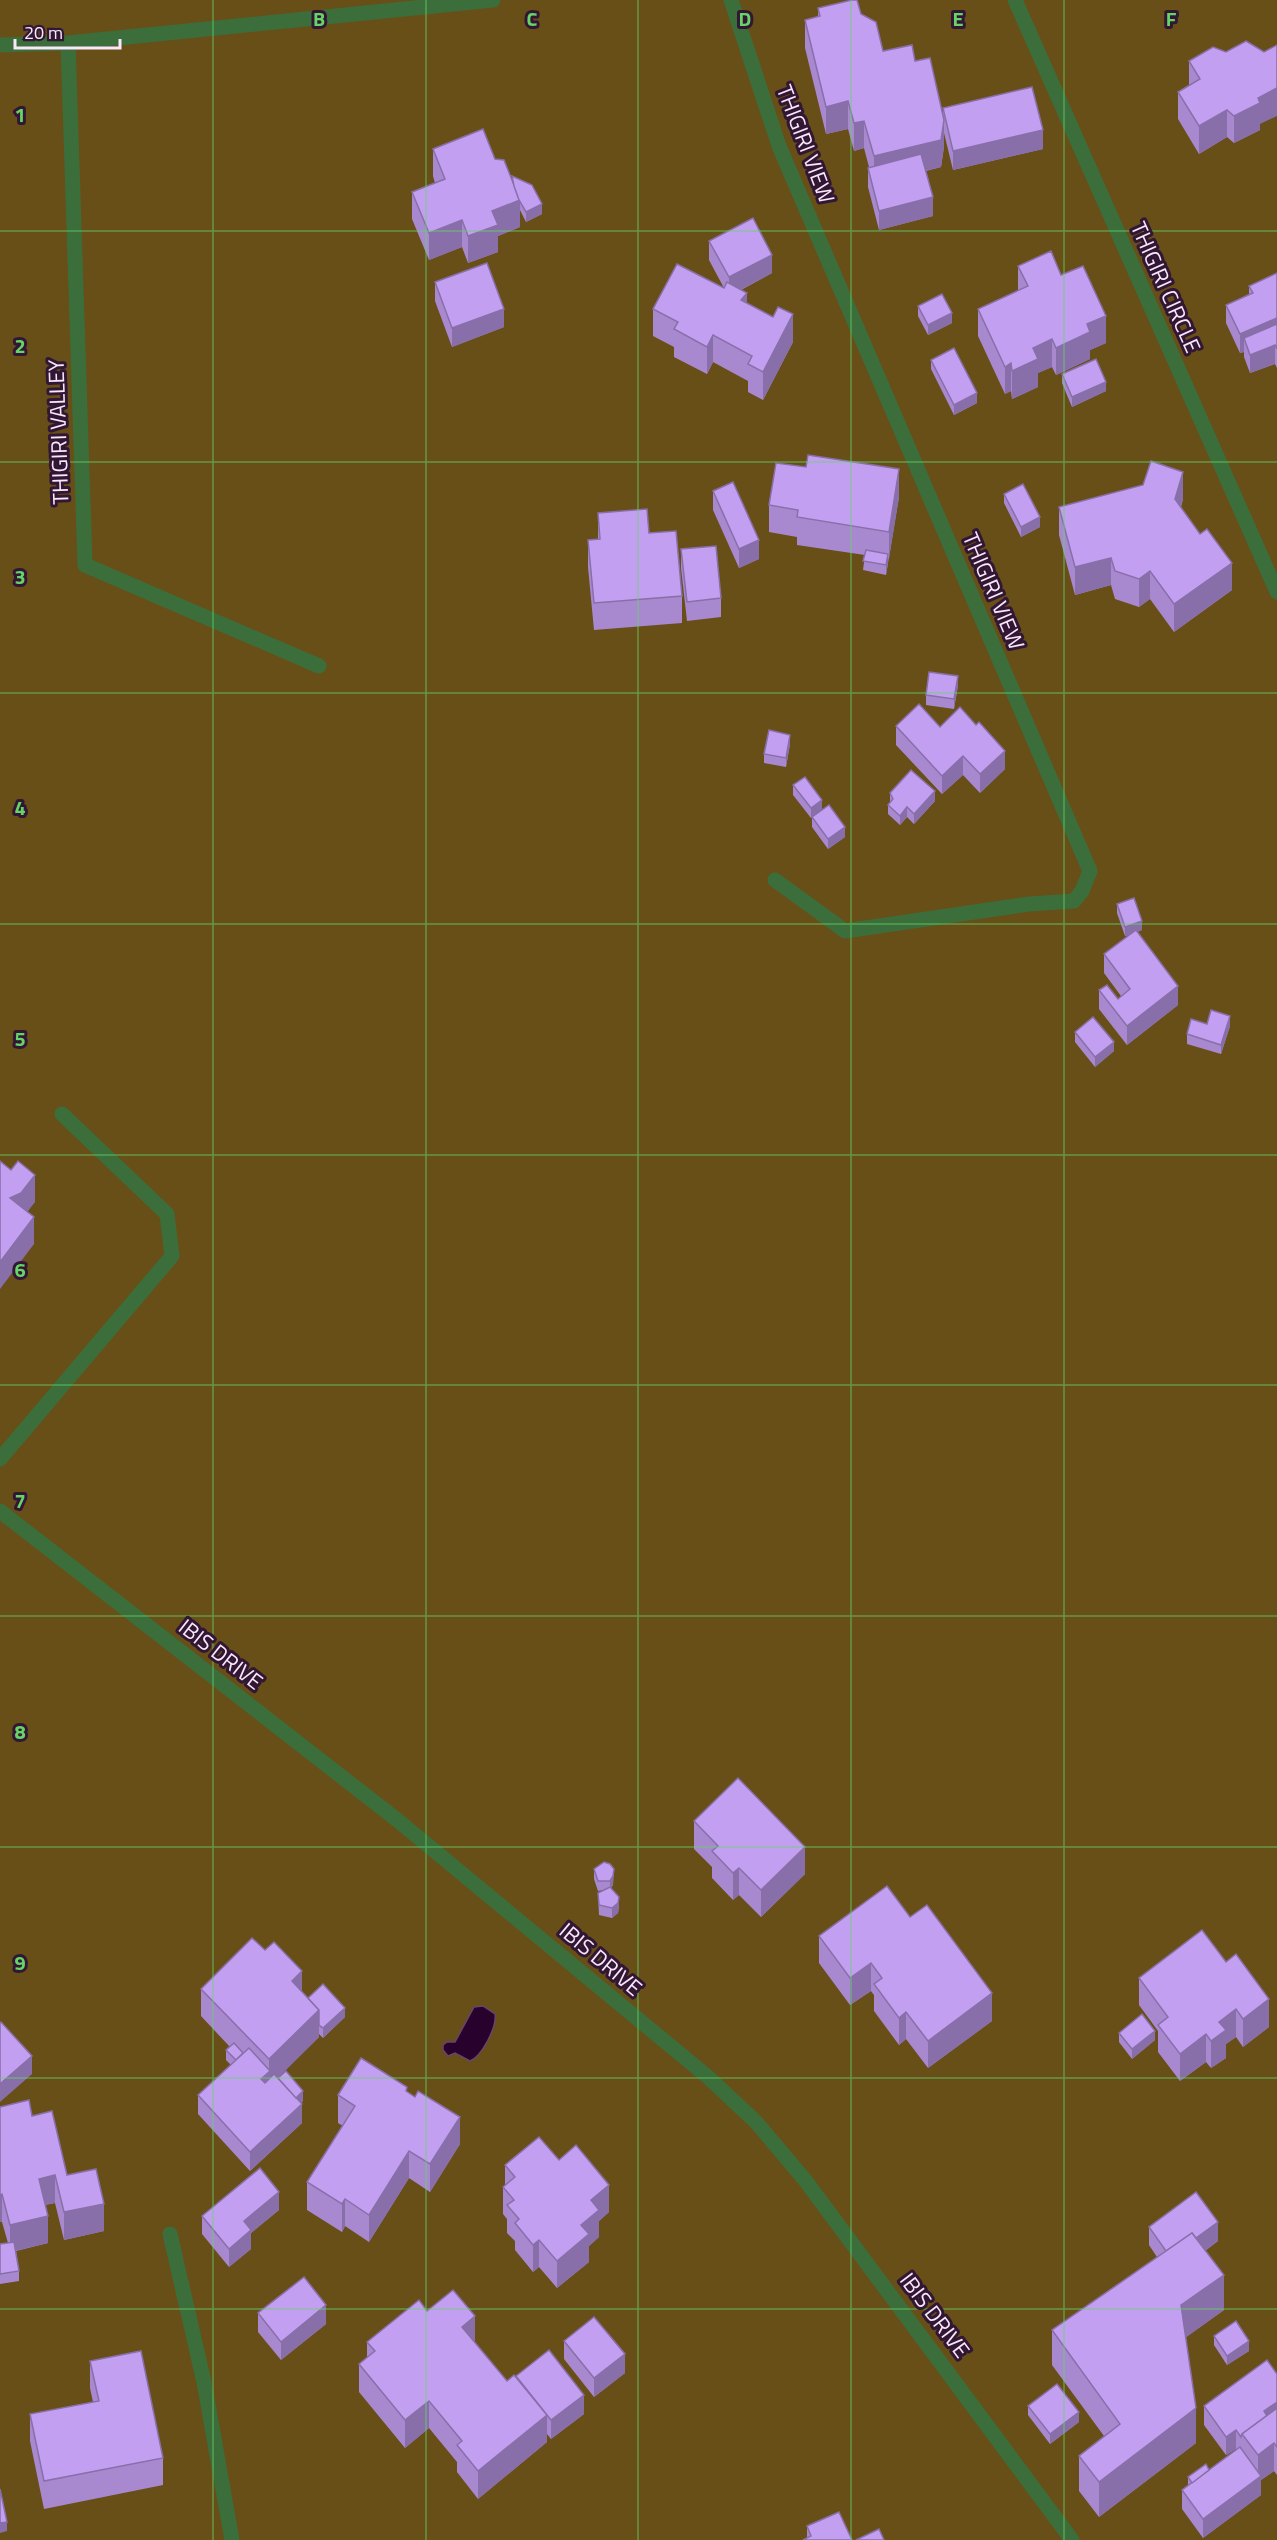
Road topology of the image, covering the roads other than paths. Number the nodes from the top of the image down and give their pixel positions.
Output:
1 (493, 0) edge
2 (732, 0) edge
3 (1015, 0) edge
4 (68, 43) junction
5 (0, 45) edge
6 (1277, 592) edge
7 (319, 666) dead end
8 (775, 880) dead end
9 (62, 1114) dead end
10 (0, 1459) edge
11 (0, 1511) edge
12 (170, 2234) dead end
13 (232, 2540) edge
14 (1072, 2540) edge

1 - 4 street
2 - 8 street, THIGIRI VIEW
3 - 6 street, THIGIRI CIRCLE
4 - 5 street
4 - 7 street, THIGIRI VALLEY
9 - 10 street
11 - 14 street, IBIS DRIVE
12 - 13 street

